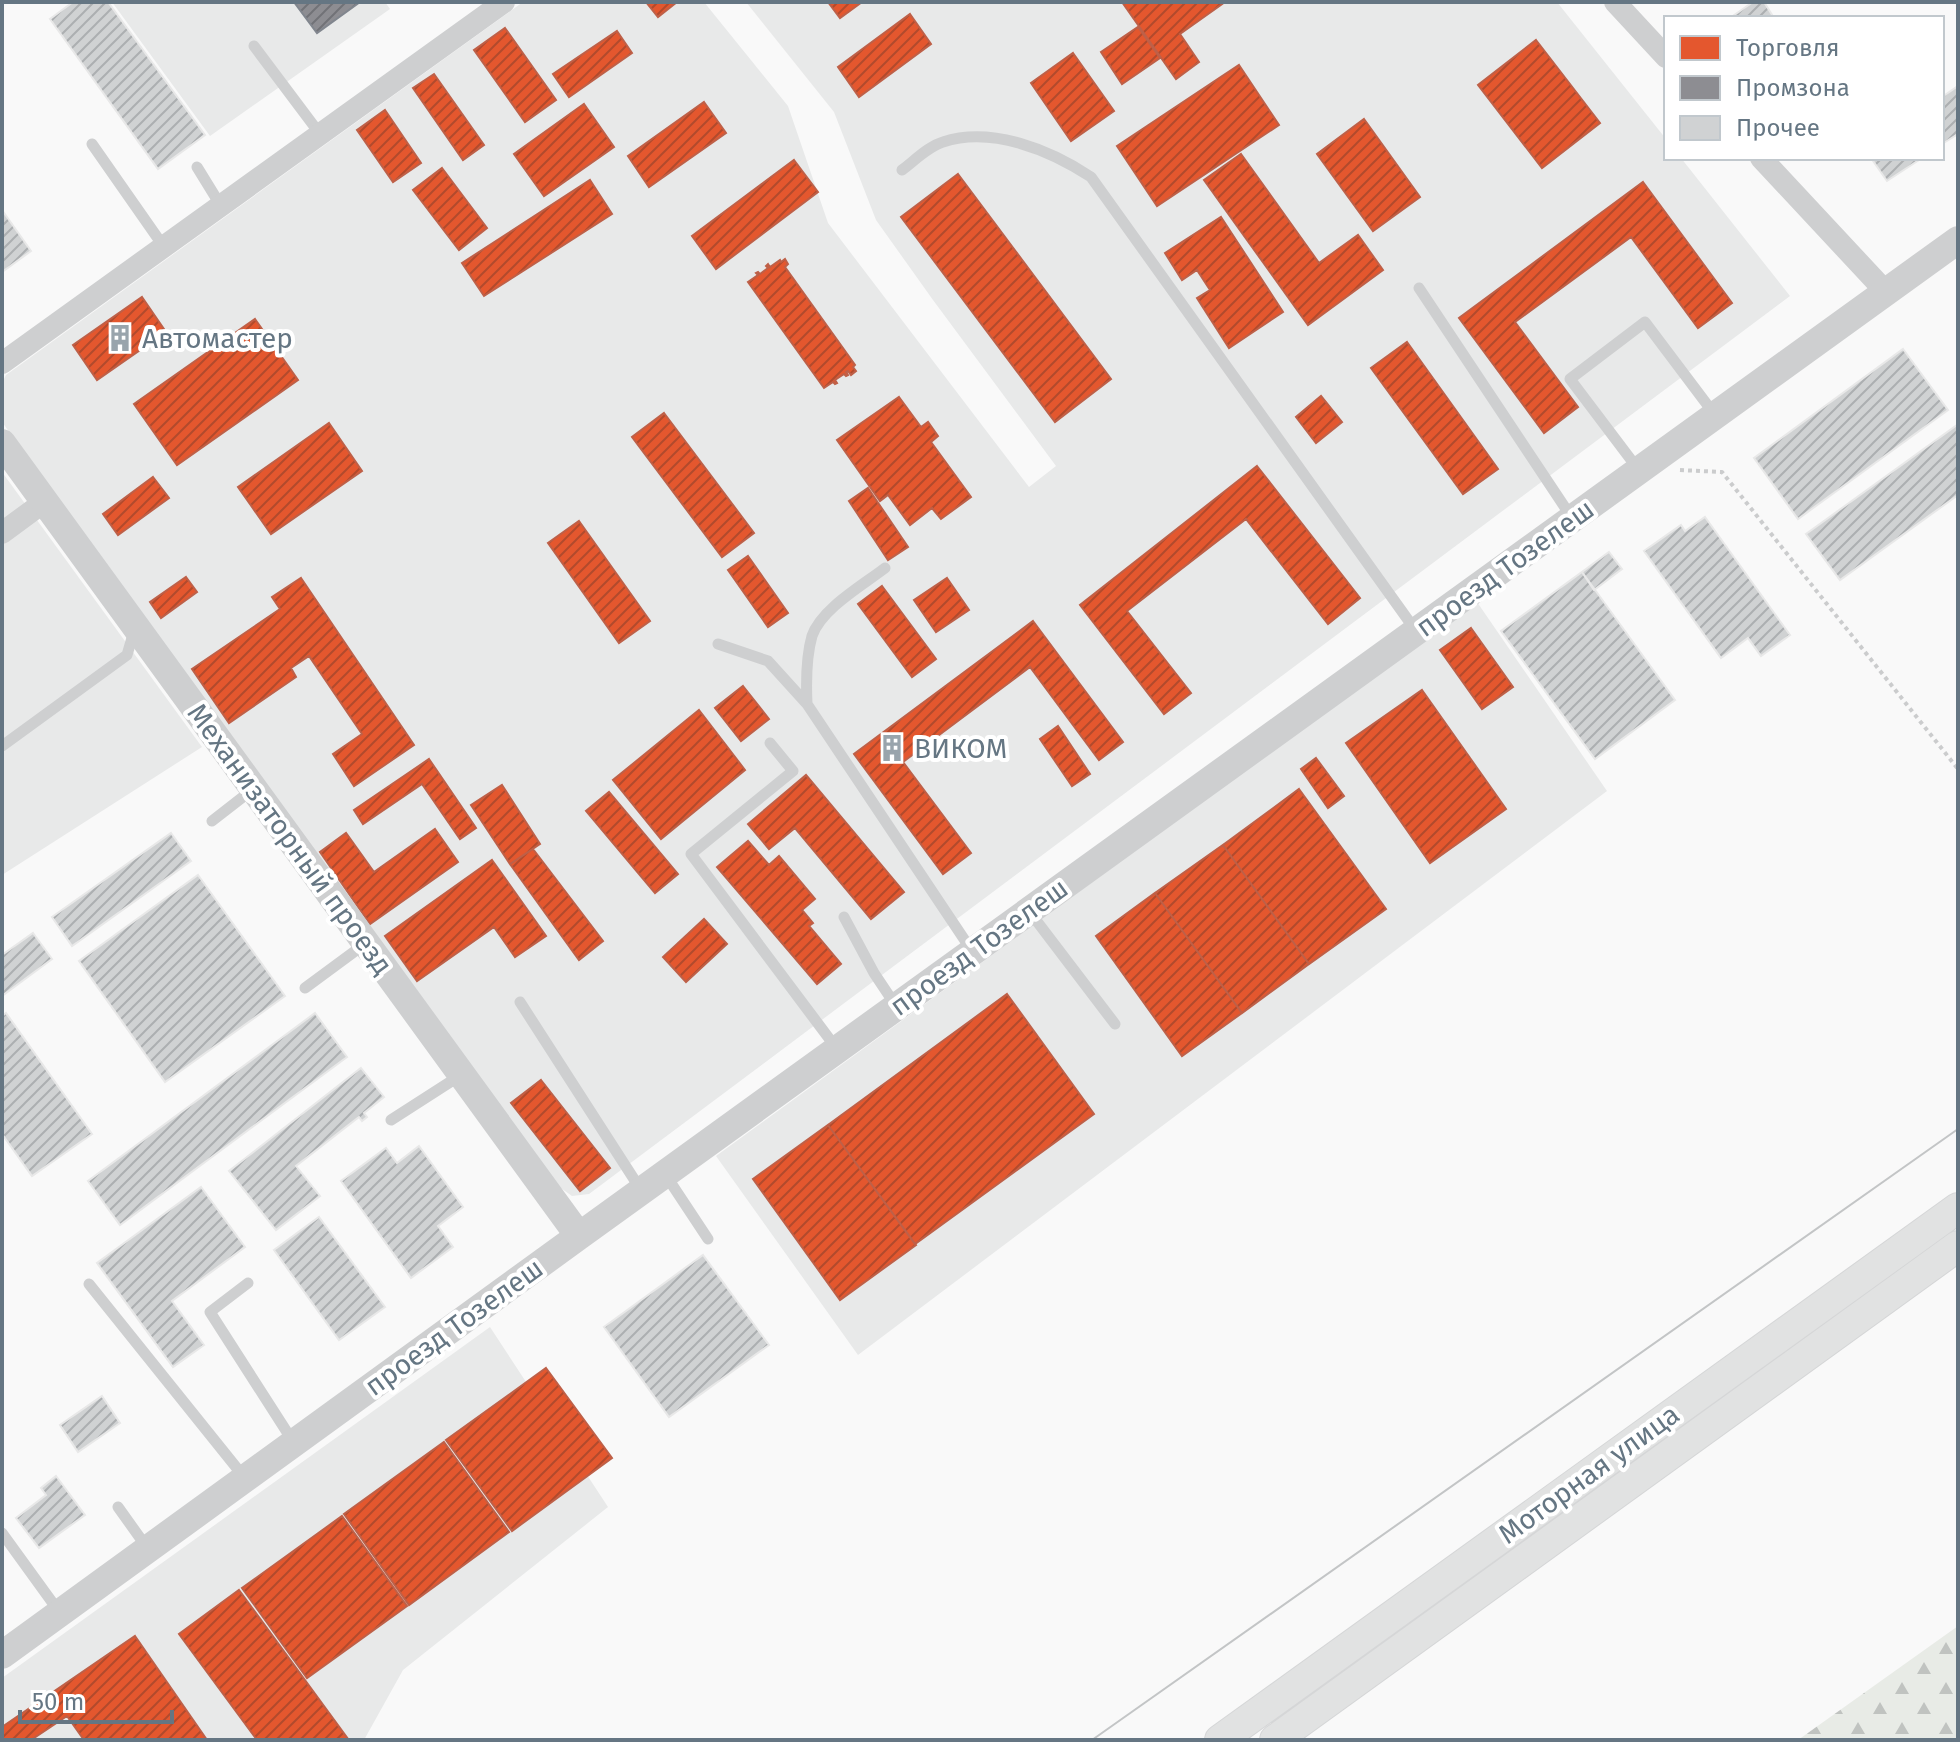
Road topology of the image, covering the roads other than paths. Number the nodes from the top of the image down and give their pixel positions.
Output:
1 (504, 2) edge
2 (1615, 2) edge
3 (254, 46) dead end
4 (1664, 55) edge
5 (320, 134) junction
6 (92, 144) dead end
7 (1763, 160) edge
8 (197, 167) dead end
9 (902, 170) dead end
10 (221, 206) junction
11 (1958, 240) edge
12 (164, 247) junction
13 (1419, 288) dead end
14 (1886, 292) junction
15 (2, 363) edge
16 (1715, 416) junction
17 (2, 443) edge
18 (1650, 463) junction
19 (44, 502) junction
20 (1572, 519) junction
21 (2, 533) edge
22 (885, 568) dead end
23 (136, 626) junction
24 (1416, 631) junction
25 (718, 644) dead end
26 (807, 704) junction
27 (770, 743) dead end
28 (2, 746) edge
29 (253, 789) junction
30 (212, 821) dead end
31 (1029, 911) junction
32 (844, 917) dead end
33 (366, 943) junction
34 (972, 952) junction
35 (305, 988) dead end
36 (520, 1002) dead end
37 (897, 1007) junction
38 (1115, 1024) dead end
39 (838, 1050) junction
40 (462, 1075) junction
41 (391, 1120) dead end
42 (665, 1174) junction
43 (641, 1191) junction
44 (1958, 1208) edge
45 (579, 1236) junction
46 (708, 1239) dead end
47 (1958, 1246) edge
48 (248, 1283) dead end
49 (89, 1284) dead end
50 (294, 1443) junction
51 (245, 1478) junction
52 (1581, 1480) junction
53 (1600, 1505) junction
54 (118, 1507) dead end
55 (2, 1533) edge
56 (148, 1549) junction
57 (60, 1613) junction
58 (2, 1655) edge
59 (1220, 1740) edge
60 (1275, 1740) edge

1 - 5 street
2 - 4 street
3 - 5 lane
5 - 10 street
6 - 12 lane
7 - 14 street
8 - 10 lane
9 - 24 lane
10 - 12 street
11 - 14 street, проезд Тозелеш
12 - 15 street
13 - 20 lane
14 - 16 street, проезд Тозелеш
16 - 18 street, проезд Тозелеш
16 - 18 lane
17 - 19 street, Механизаторный проезд
18 - 20 street, проезд Тозелеш
19 - 21 street
19 - 23 street, Механизаторный проезд
20 - 24 street, проезд Тозелеш
22 - 26 lane
23 - 28 lane
23 - 29 street, Механизаторный проезд
24 - 31 street, проезд Тозелеш
25 - 26 lane
26 - 34 lane
27 - 39 lane
29 - 30 lane
29 - 33 street, Механизаторный проезд
31 - 34 street, проезд Тозелеш
31 - 38 lane
32 - 37 lane
33 - 35 lane
33 - 40 street, Механизаторный проезд
34 - 37 street, проезд Тозелеш
36 - 43 lane
37 - 39 street, проезд Тозелеш
39 - 42 street, проезд Тозелеш
40 - 41 lane
40 - 45 street, Механизаторный проезд
42 - 43 street, проезд Тозелеш
42 - 46 lane
43 - 45 street, проезд Тозелеш
44 - 52 main road, Моторная улица
45 - 50 street, проезд Тозелеш
47 - 53 main road, Моторная улица
48 - 50 lane
49 - 51 lane
50 - 51 street, проезд Тозелеш
51 - 56 street, проезд Тозелеш
52 - 53 main road
52 - 59 main road, Моторная улица
53 - 60 main road, Моторная улица
54 - 56 lane
55 - 57 lane
56 - 57 street, проезд Тозелеш
57 - 58 street, проезд Тозелеш

